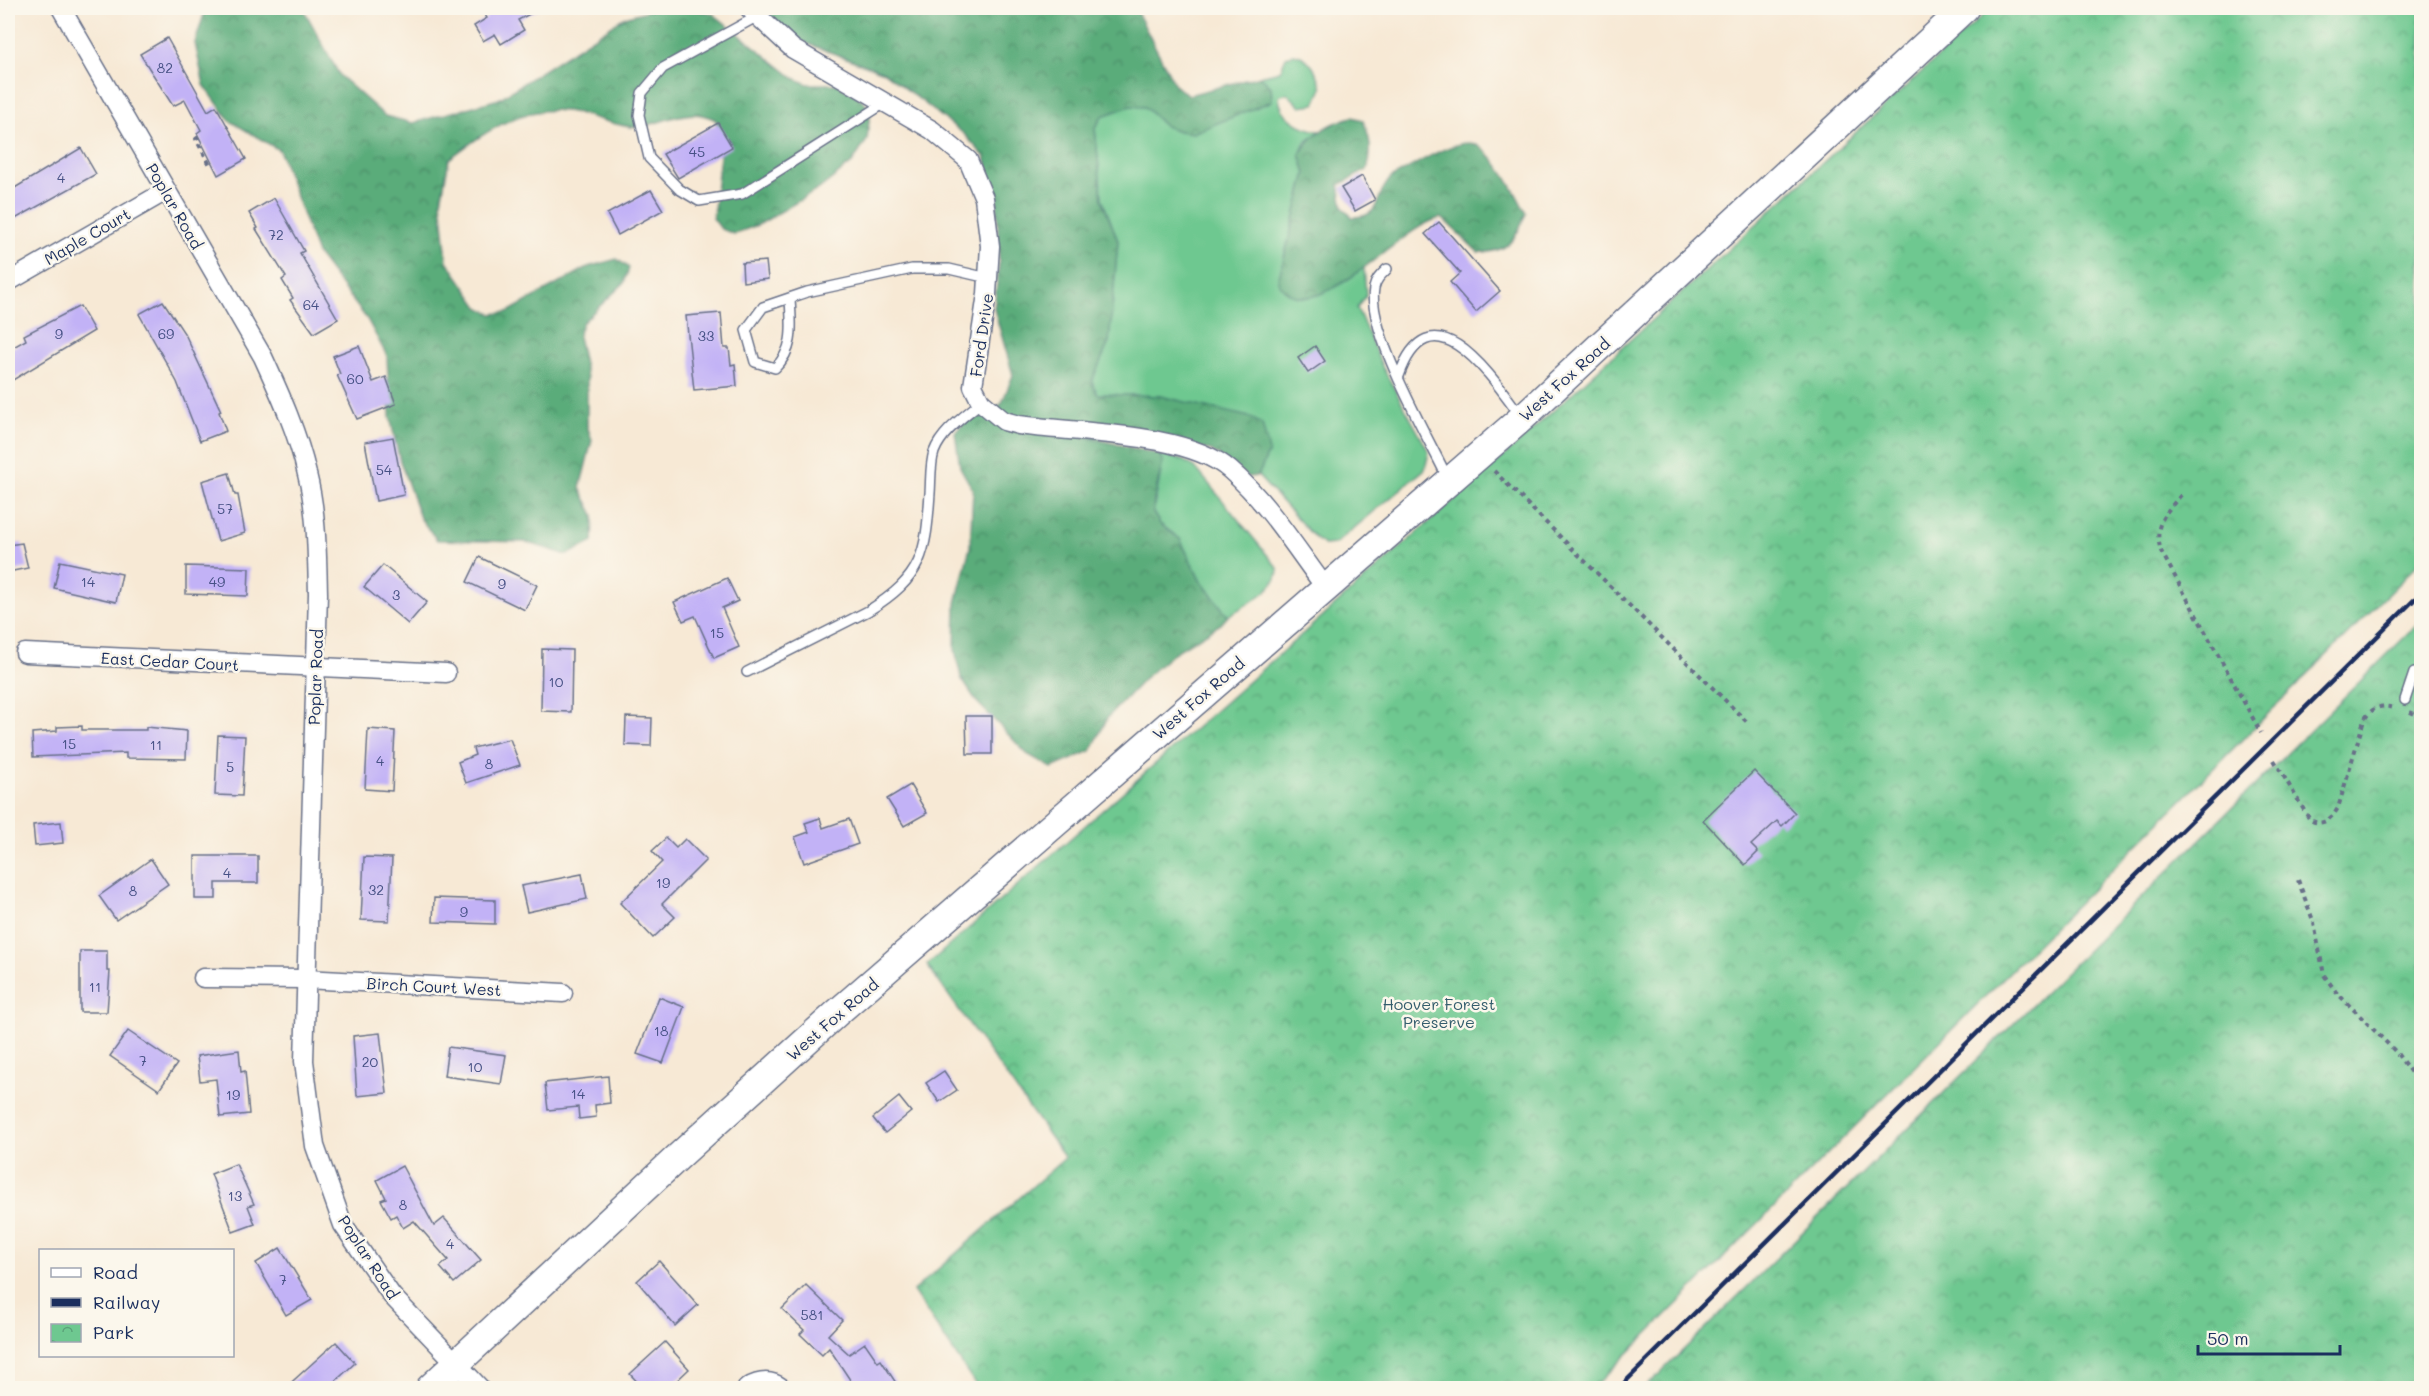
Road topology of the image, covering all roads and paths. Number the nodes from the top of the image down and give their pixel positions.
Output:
1 (62, 8) edge
2 (1965, 8) edge
3 (753, 12) edge
4 (885, 103) junction
5 (199, 136) dead end
6 (211, 167) dead end
7 (166, 191) junction
8 (1387, 269) dead end
9 (988, 278) junction
10 (8, 282) edge
11 (790, 298) junction
12 (1399, 375) junction
13 (981, 402) junction
14 (1522, 418) junction
15 (1478, 455) junction
16 (1449, 481) junction
17 (2181, 495) dead end
18 (1325, 586) junction
19 (25, 653) dead end
20 (316, 669) junction
21 (747, 672) dead end
22 (446, 673) dead end
23 (2414, 673) dead end
24 (2405, 700) dead end
25 (2401, 710) dead end
26 (1747, 722) dead end
27 (2261, 733) dead end
28 (2274, 760) dead end
29 (2298, 880) dead end
30 (203, 978) dead end
31 (305, 979) junction
32 (563, 993) dead end
33 (2421, 1088) edge
34 (456, 1364) junction
35 (430, 1389) edge
36 (480, 1389) edge
37 (747, 1389) edge
38 (782, 1389) edge

1 - 7 street, Poplar Road
2 - 14 street, West Fox Road
3 - 4 street, Ford Drive
3 - 4 lane
4 - 9 street, Ford Drive
5 - 6 path
7 - 10 street, Maple Court
7 - 20 street, Poplar Road
8 - 12 lane
9 - 11 lane
9 - 13 street, Ford Drive
11 - 11 lane
12 - 14 lane
12 - 16 lane
13 - 18 street
13 - 21 lane
14 - 15 street, West Fox Road
15 - 16 street, West Fox Road
15 - 26 path
16 - 18 street, West Fox Road
17 - 27 path
18 - 34 street, West Fox Road
19 - 20 street, East Cedar Court
20 - 22 street, East Cedar Court
20 - 31 street, Poplar Road
23 - 24 lane
25 - 28 path
29 - 33 path
30 - 31 street, Birch Court West
31 - 32 street, Birch Court West
31 - 34 street, Poplar Road
34 - 35 street, West Fox Road
34 - 36 street, Poplar Road
37 - 38 street

